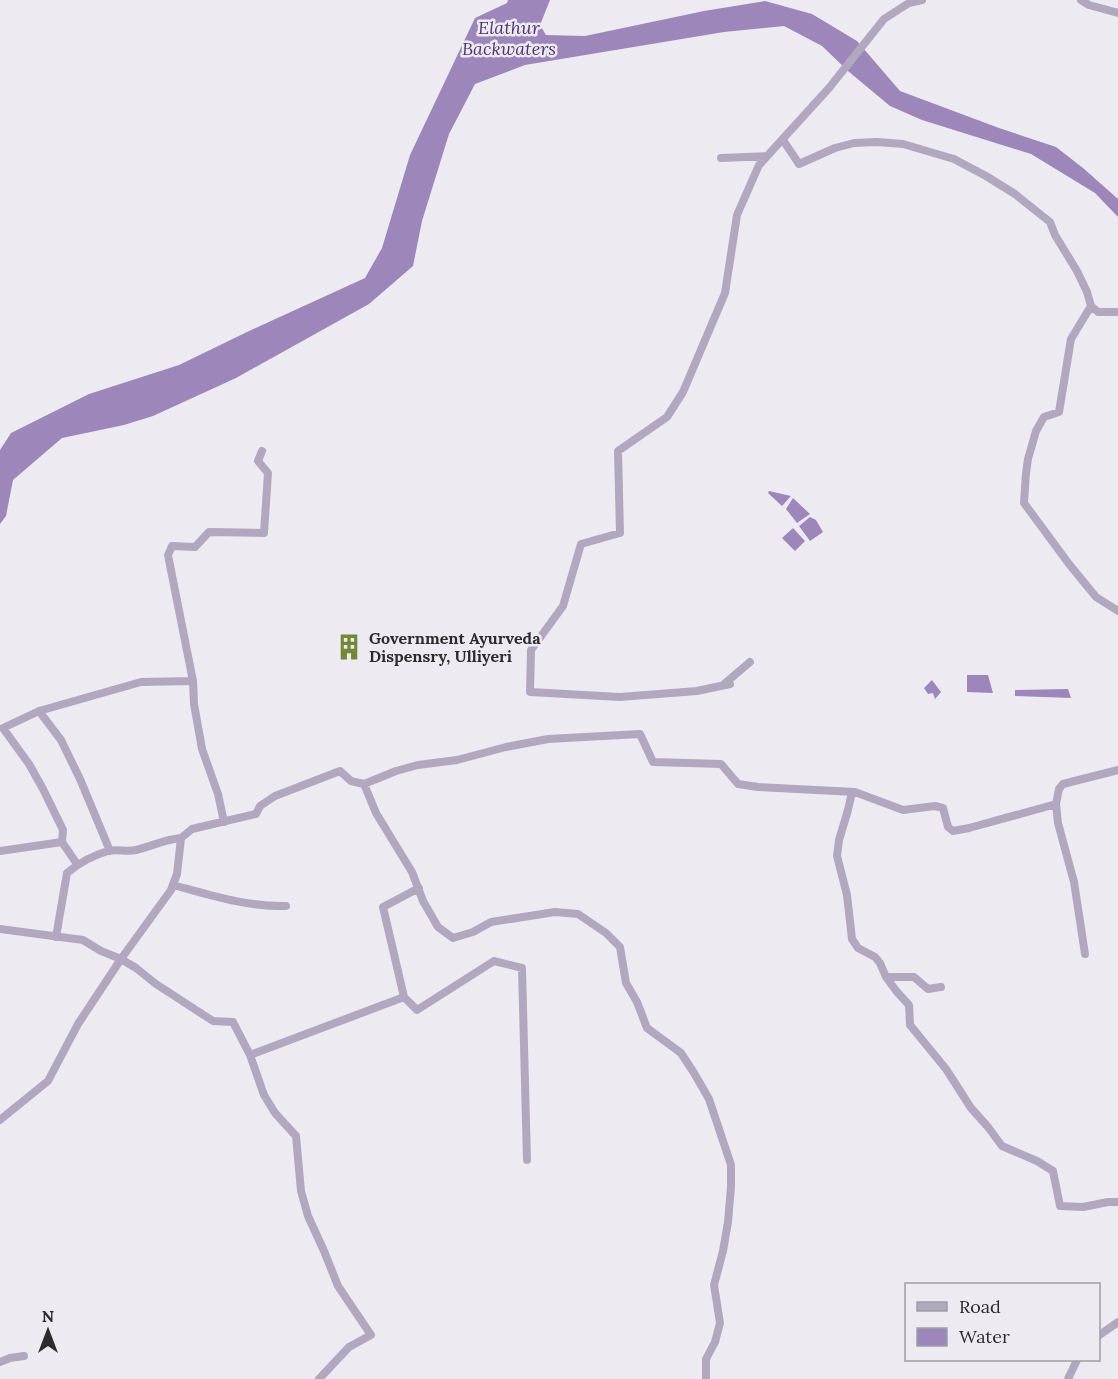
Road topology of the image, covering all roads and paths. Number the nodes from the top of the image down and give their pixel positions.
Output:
1 (922, 0) edge
2 (1082, 0) edge
3 (1118, 13) edge
4 (783, 140) junction
5 (767, 156) junction
6 (721, 158) dead end
7 (1091, 306) junction
8 (1118, 312) edge
9 (262, 451) dead end
10 (1118, 610) edge
11 (750, 662) dead end
12 (193, 681) junction
13 (39, 711) junction
14 (2, 725) edge
15 (1118, 770) edge
16 (364, 783) junction
17 (852, 792) junction
18 (1056, 804) junction
19 (224, 822) junction
20 (181, 838) junction
21 (62, 842) junction
22 (110, 850) junction
23 (0, 851) edge
24 (77, 864) junction
25 (173, 885) junction
26 (419, 888) junction
27 (286, 906) dead end
28 (0, 929) edge
29 (56, 937) junction
30 (1085, 954) dead end
31 (121, 959) junction
32 (886, 977) junction
33 (941, 987) dead end
34 (404, 997) junction
35 (250, 1055) junction
36 (0, 1120) edge
37 (527, 1160) dead end
38 (1118, 1202) edge
39 (1118, 1322) edge
40 (1100, 1335) edge
41 (24, 1356) dead end
42 (1076, 1361) edge
43 (0, 1362) edge
44 (319, 1379) edge
45 (706, 1379) edge
46 (1068, 1379) edge

1 - 4 street
2 - 3 street
4 - 5 street
4 - 7 street
5 - 6 street
5 - 11 street
7 - 8 street
7 - 10 street
9 - 12 street
12 - 13 street
12 - 19 street
13 - 14 street
13 - 22 street
14 - 21 street
15 - 18 street
16 - 17 street
16 - 19 street
16 - 26 street
17 - 18 street
17 - 32 street
18 - 30 street
19 - 20 street
20 - 22 street
20 - 25 street
21 - 23 street
21 - 24 street
22 - 24 street
24 - 29 street
25 - 27 street
25 - 31 street
26 - 34 street
26 - 45 street
28 - 29 street
29 - 31 street
31 - 35 street
31 - 36 street
32 - 33 street
32 - 38 street
34 - 35 street
34 - 37 street
35 - 44 street
39 - 40 street
41 - 43 street
42 - 46 street

